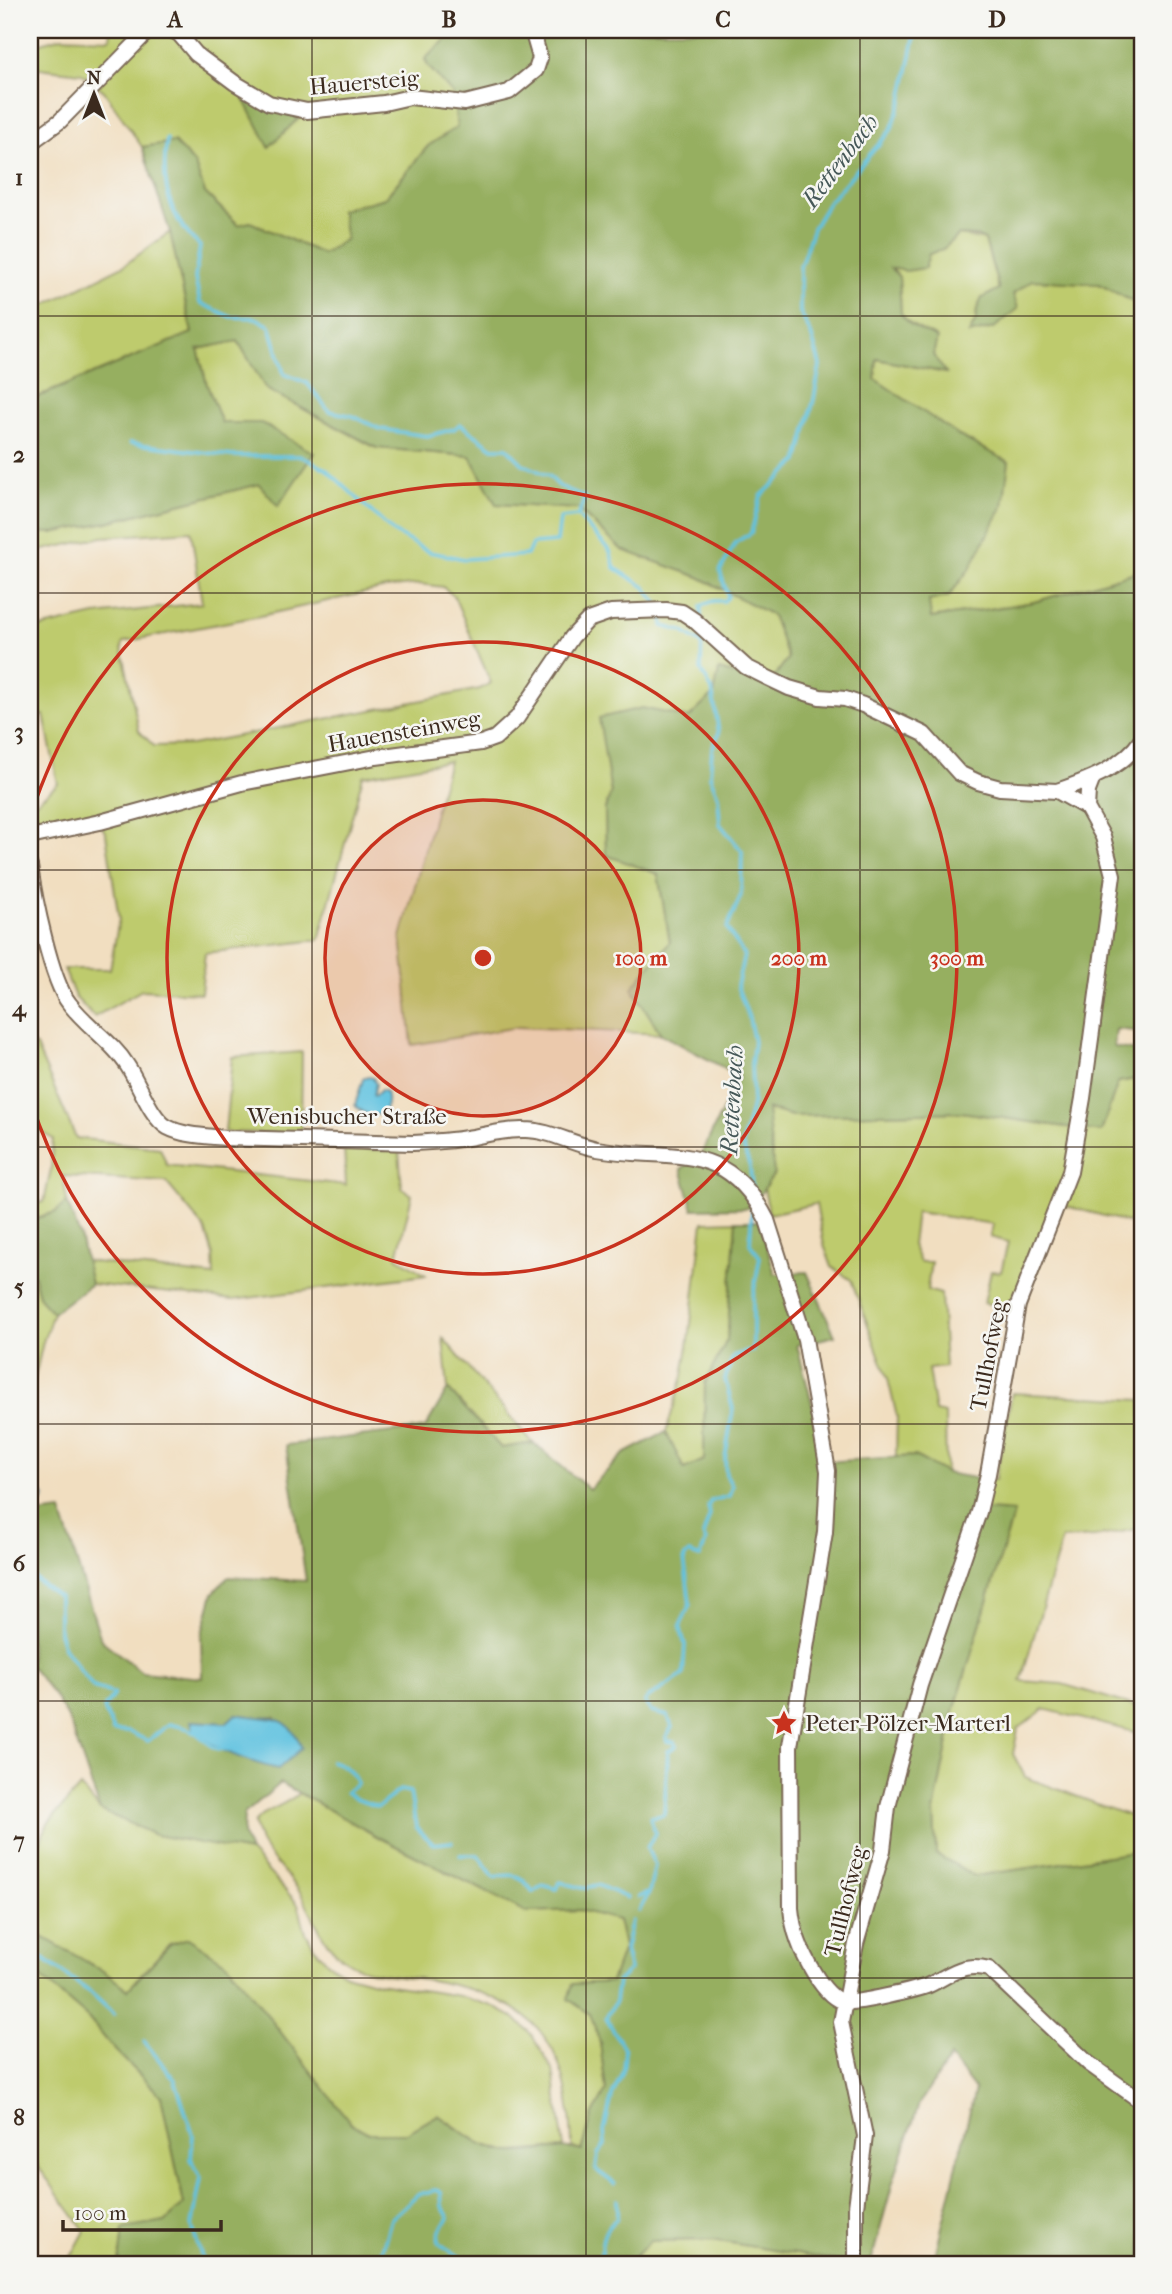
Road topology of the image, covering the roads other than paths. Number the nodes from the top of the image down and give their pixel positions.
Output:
1 (149, 30) edge
2 (171, 30) edge
3 (532, 30) edge
4 (30, 142) edge
5 (1142, 739) edge
6 (1093, 778) junction
7 (1057, 791) junction
8 (1087, 808) junction
9 (30, 837) edge
10 (30, 866) edge
11 (845, 2002) junction
12 (1142, 2102) edge
13 (856, 2264) edge

1 - 4 street
2 - 3 street, Hauersteig
5 - 6 street
6 - 7 street, Hauensteinweg
6 - 8 street
7 - 8 street, Hauensteinweg
7 - 9 street, Hauensteinweg
8 - 11 street, Tullhofweg
10 - 11 street, Wenisbucher Straße
11 - 12 street
11 - 13 street, Tullhofweg

